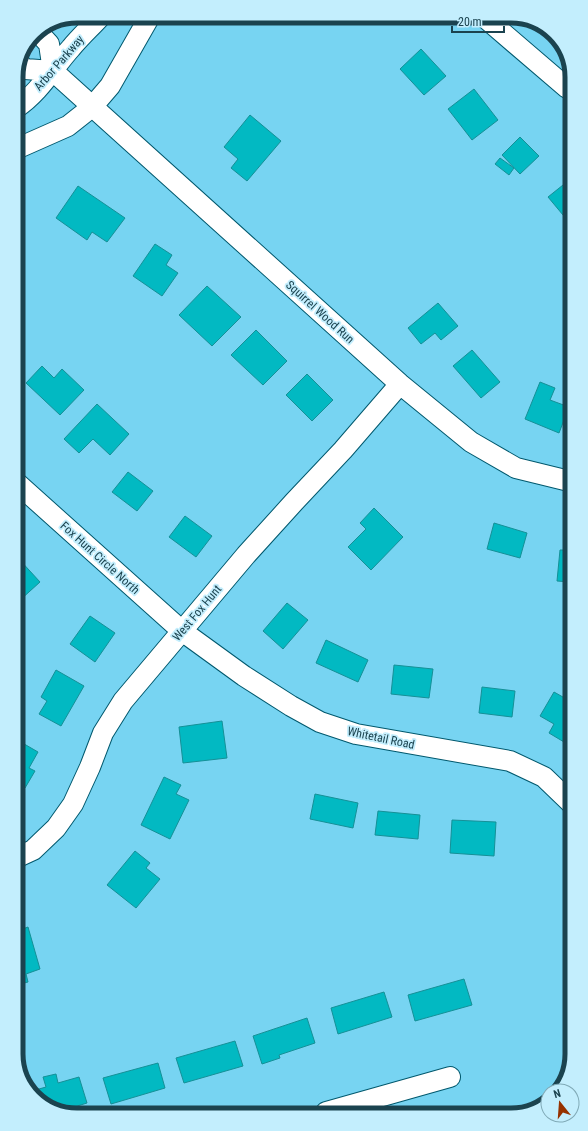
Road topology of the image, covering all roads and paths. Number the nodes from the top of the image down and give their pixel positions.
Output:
1 (94, 23) edge
2 (146, 23) edge
3 (492, 23) edge
4 (41, 36) edge
5 (24, 68) edge
6 (53, 71) junction
7 (563, 76) edge
8 (23, 103) edge
9 (92, 107) junction
10 (23, 146) edge
11 (400, 384) junction
12 (565, 479) edge
13 (23, 488) edge
14 (182, 631) junction
15 (565, 796) edge
16 (23, 855) edge
17 (450, 1077) dead end
18 (340, 1108) edge

1 - 6 street, Arbor Parkway
2 - 9 street
3 - 7 street
4 - 6 street
5 - 6 street
6 - 8 street, Arbor Parkway
6 - 9 street, Squirrel Wood Run
9 - 10 street
9 - 11 street, Squirrel Wood Run
11 - 12 street, Squirrel Wood Run
11 - 14 street, West Fox Hunt
13 - 14 street, Fox Hunt Circle North
14 - 15 street, Whitetail Road
14 - 16 street, West Fox Hunt
17 - 18 street

